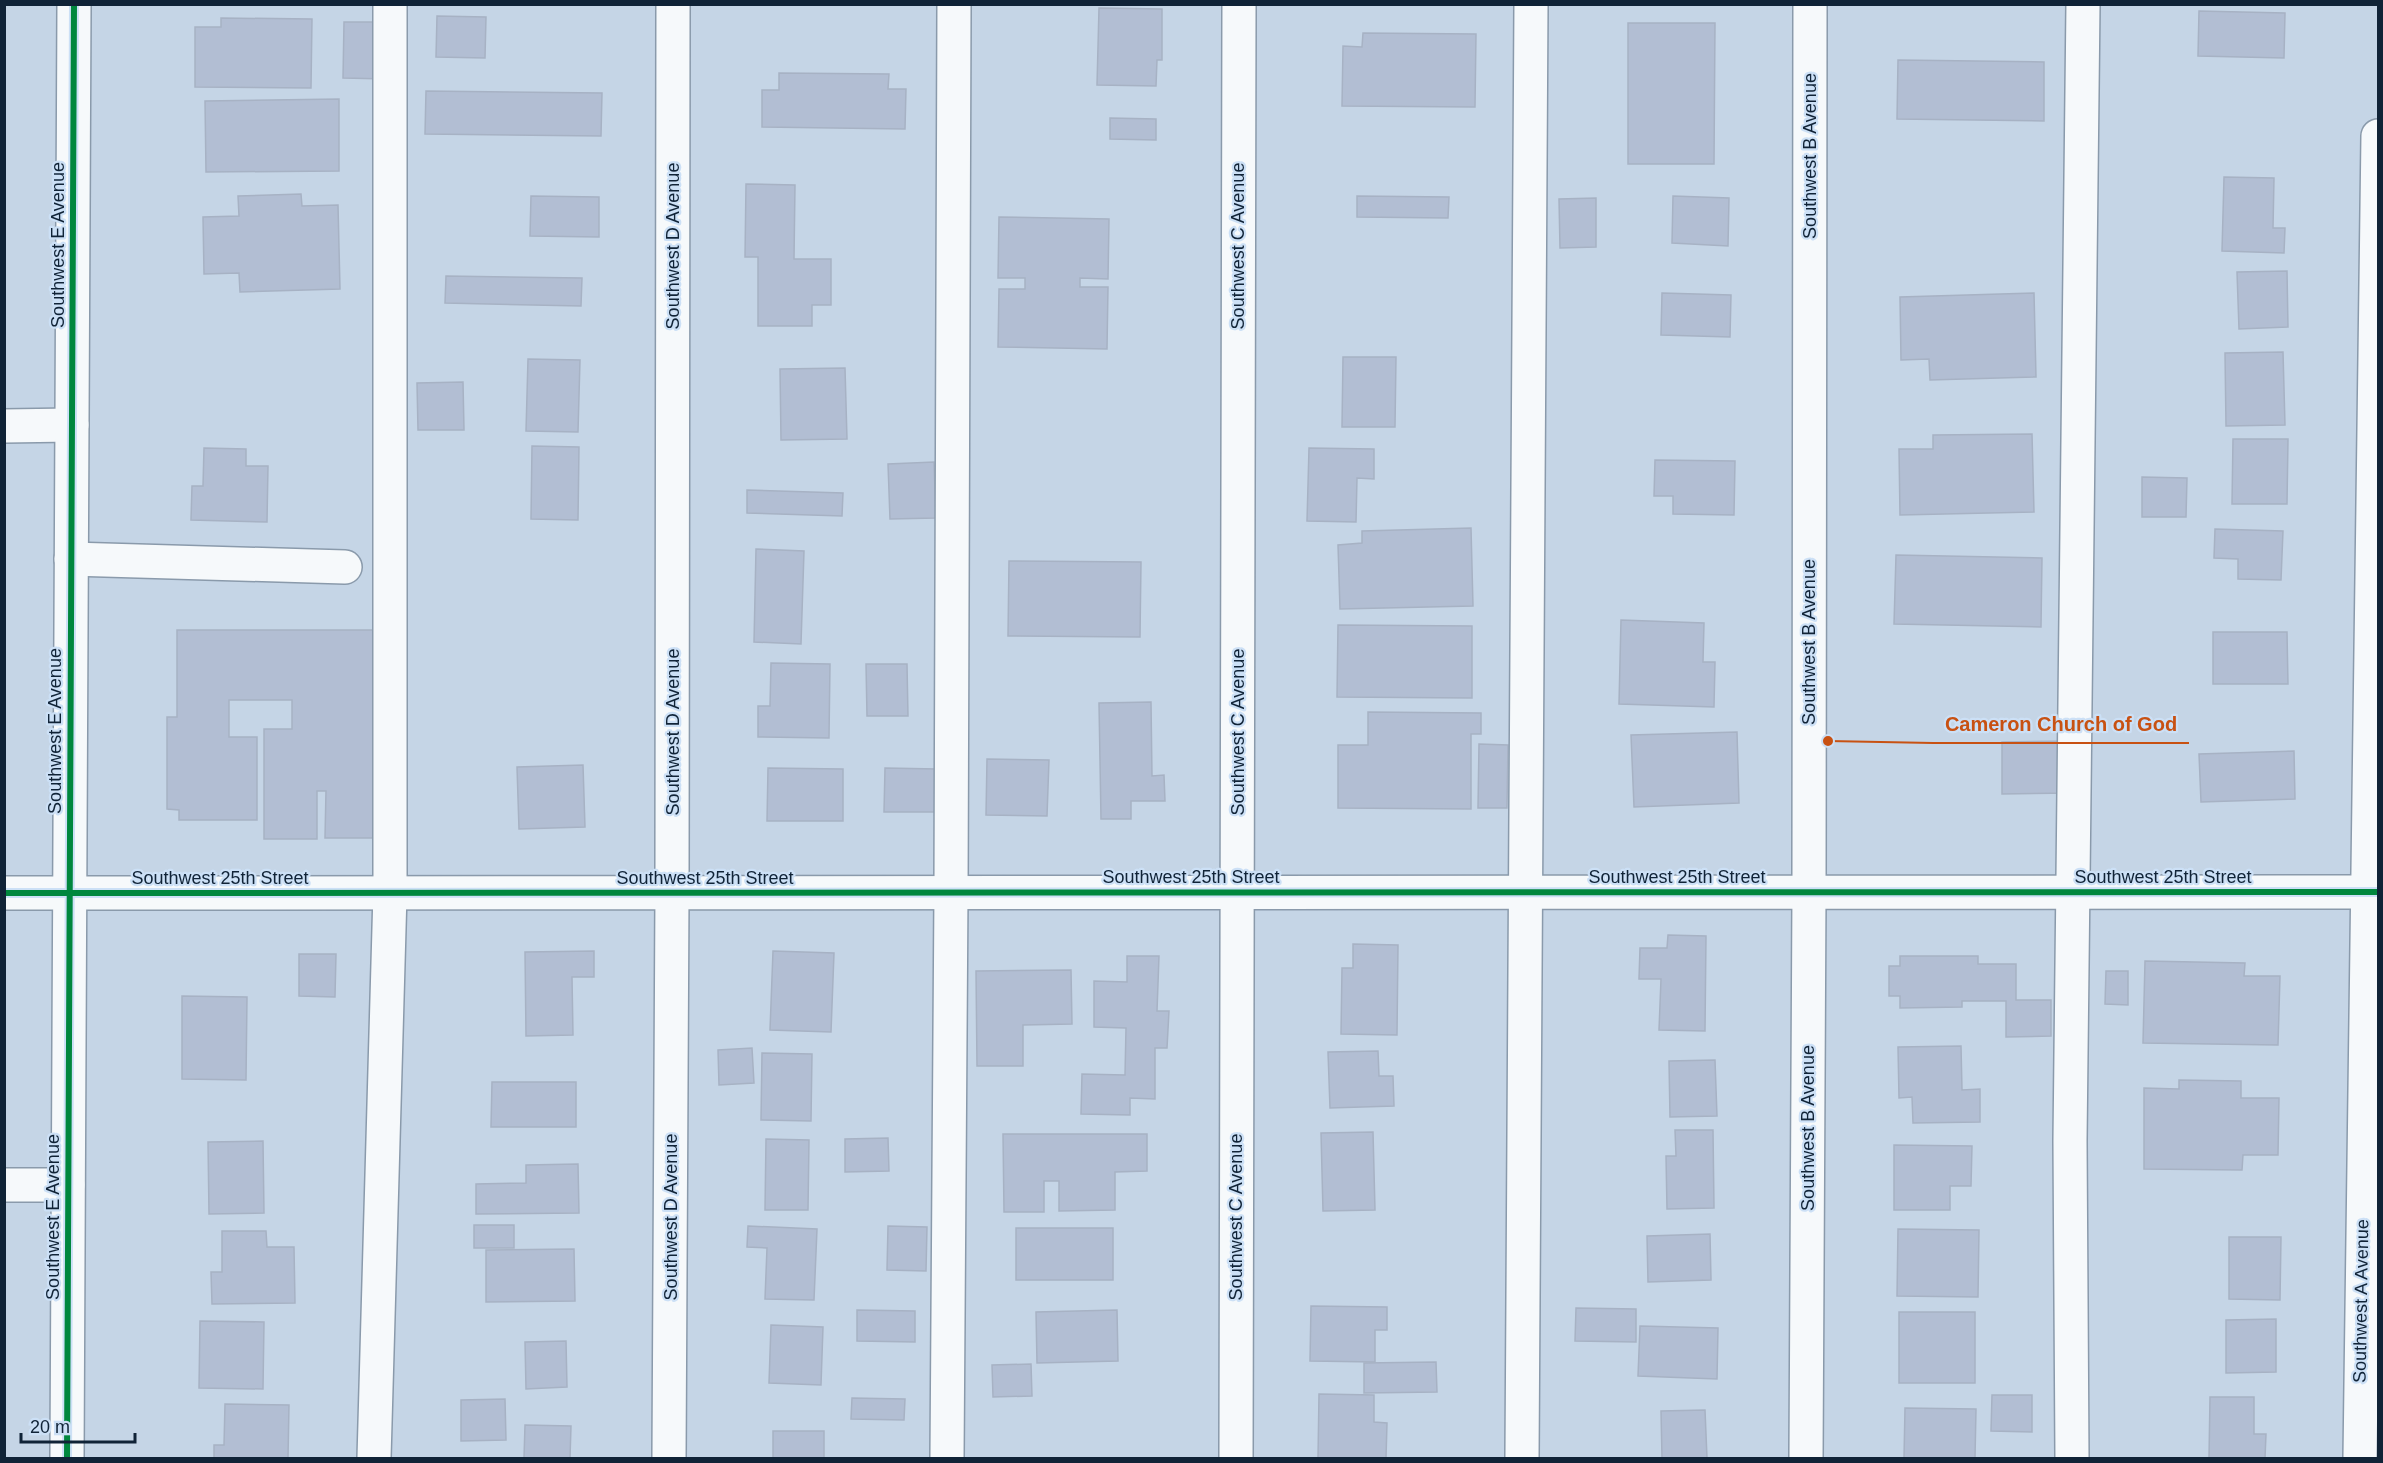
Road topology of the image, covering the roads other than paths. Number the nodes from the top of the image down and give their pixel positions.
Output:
1 (74, 4) edge
2 (390, 4) edge
3 (673, 4) edge
4 (954, 4) edge
5 (1239, 4) edge
6 (1531, 4) edge
7 (1810, 4) edge
8 (2083, 4) edge
9 (2379, 136) edge
10 (72, 425) junction
11 (4, 426) edge
12 (71, 559) junction
13 (345, 567) dead end
14 (1237, 892) junction
15 (1525, 892) junction
16 (1809, 892) junction
17 (2073, 892) junction
18 (2373, 892) edge
19 (4, 893) edge
20 (69, 893) junction
21 (390, 893) junction
22 (672, 893) junction
23 (951, 893) junction
24 (4, 1185) edge
25 (68, 1185) junction
26 (67, 1458) edge
27 (374, 1458) edge
28 (669, 1458) edge
29 (947, 1458) edge
30 (1236, 1458) edge
31 (1522, 1458) edge
32 (1806, 1458) edge
33 (2072, 1458) edge
34 (2360, 1458) edge

1 - 10 street, Southwest E Avenue
2 - 21 street
3 - 22 street, Southwest D Avenue
4 - 23 street
5 - 14 street, Southwest C Avenue
6 - 15 street
7 - 16 street, Southwest B Avenue
8 - 17 street
9 - 18 street, Southwest A Avenue
10 - 11 street
10 - 12 street, Southwest E Avenue
12 - 13 street
12 - 20 street, Southwest E Avenue
14 - 15 street, Southwest 25th Street
14 - 23 street, Southwest 25th Street
14 - 30 street, Southwest C Avenue
15 - 16 street, Southwest 25th Street
15 - 31 street
16 - 17 street, Southwest 25th Street
16 - 32 street, Southwest B Avenue
17 - 18 street, Southwest 25th Street
17 - 33 street
18 - 34 street, Southwest A Avenue
19 - 20 street, Southwest 25th Street
20 - 21 street, Southwest 25th Street
20 - 25 street, Southwest E Avenue
21 - 22 street, Southwest 25th Street
21 - 27 street
22 - 23 street, Southwest 25th Street
22 - 28 street, Southwest D Avenue
23 - 29 street
24 - 25 street
25 - 26 street, Southwest E Avenue

